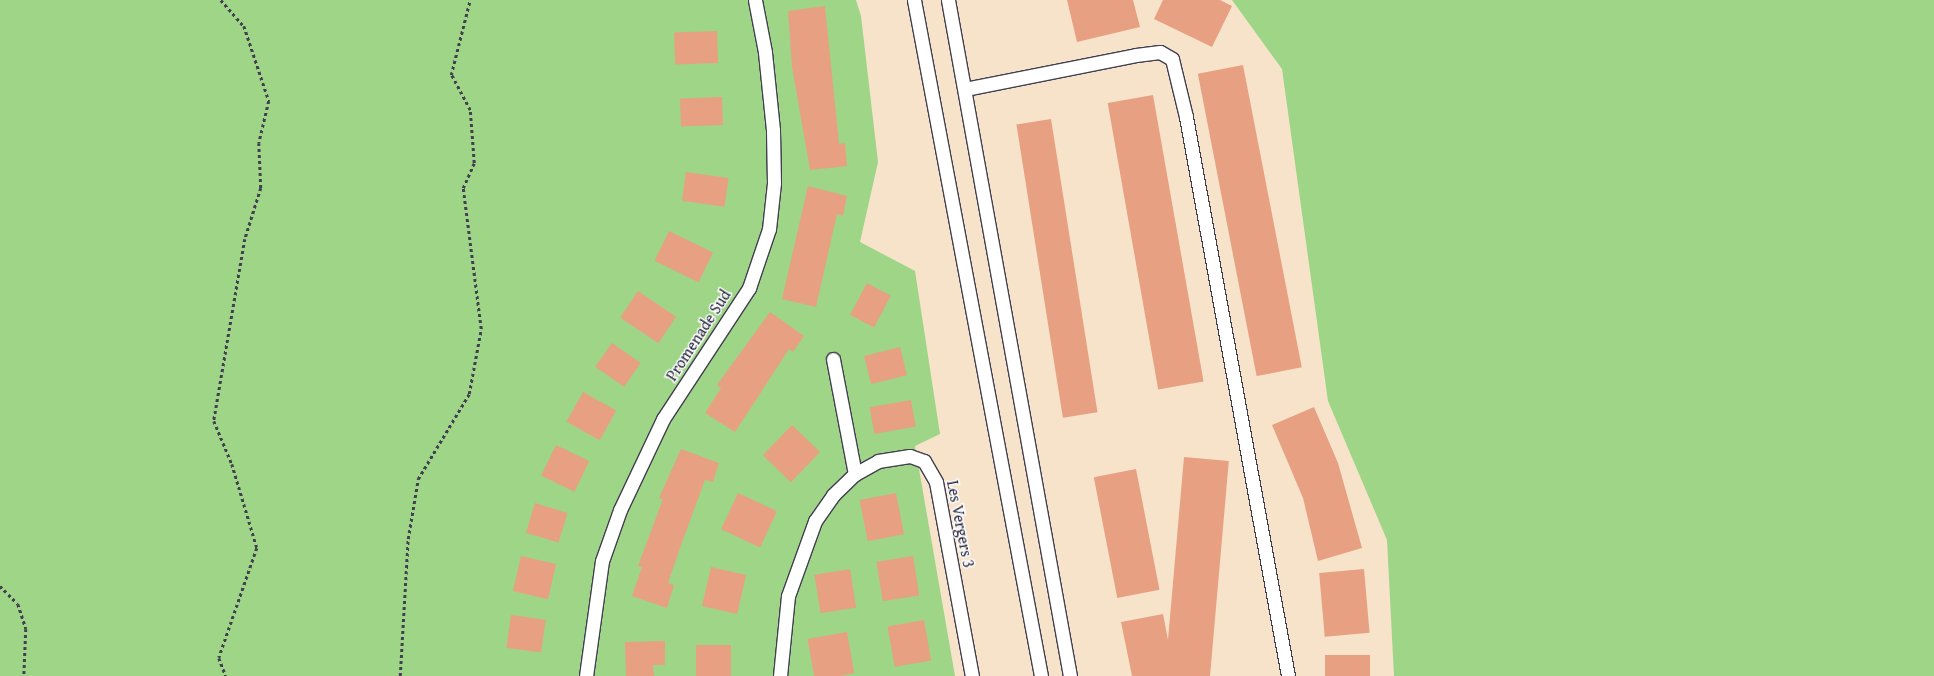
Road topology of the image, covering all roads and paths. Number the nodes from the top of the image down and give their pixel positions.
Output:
1 (221, 0) edge
2 (470, 0) edge
3 (755, 0) edge
4 (914, 0) edge
5 (948, 0) edge
6 (965, 89) junction
7 (833, 358) dead end
8 (855, 474) junction
9 (0, 586) edge
10 (24, 676) edge
11 (226, 676) edge
12 (400, 676) edge
13 (586, 676) edge
14 (780, 676) edge
15 (972, 676) edge
16 (1041, 676) edge
17 (1070, 676) edge
18 (1288, 676) edge

1 - 11 path
2 - 12 path
3 - 13 street, Promenade Sud
4 - 16 street
5 - 6 street
6 - 17 street
6 - 18 street
7 - 8 street
8 - 14 street, Les Vergers 3
8 - 15 street, Les Vergers 3
9 - 10 path

